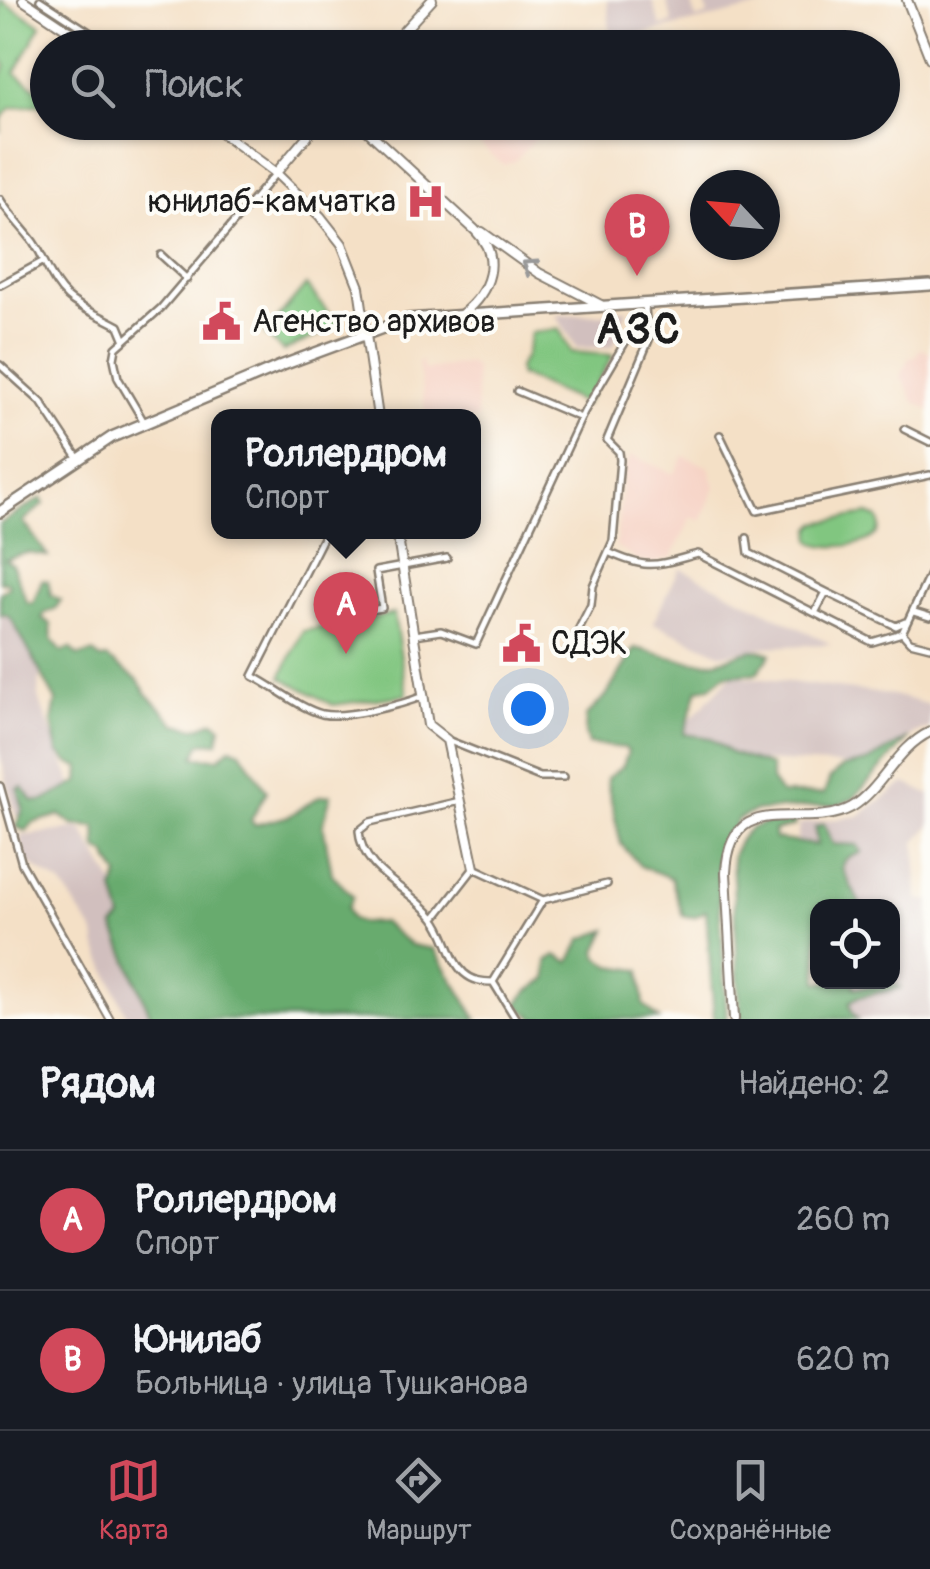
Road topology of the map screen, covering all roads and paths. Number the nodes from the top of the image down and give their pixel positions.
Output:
1 (24, 0) edge
2 (40, 0) edge
3 (432, 0) edge
4 (907, 0) edge
5 (75, 30) edge
6 (80, 30) edge
7 (404, 30) edge
8 (930, 58) edge
9 (231, 140) edge
10 (303, 140) edge
11 (378, 140) edge
12 (276, 173) junction
13 (0, 199) edge
14 (4, 210) edge
15 (462, 218) junction
16 (161, 255) dead end
17 (44, 262) junction
18 (187, 279) junction
19 (0, 285) edge
20 (930, 285) edge
21 (644, 303) junction
22 (602, 305) junction
23 (462, 314) junction
24 (646, 320) junction
25 (365, 333) junction
26 (123, 339) junction
27 (0, 365) edge
28 (517, 391) dead end
29 (377, 409) edge
30 (581, 418) junction
31 (144, 422) junction
32 (904, 429) dead end
33 (720, 435) dead end
34 (930, 442) edge
35 (78, 458) junction
36 (930, 475) edge
37 (0, 512) edge
38 (747, 538) dead end
39 (322, 539) edge
40 (399, 539) edge
41 (608, 552) junction
42 (447, 558) dead end
43 (403, 566) junction
44 (930, 574) edge
45 (826, 592) junction
46 (914, 612) junction
47 (815, 613) junction
48 (338, 615) dead end
49 (930, 617) edge
50 (909, 619) junction
51 (902, 634) junction
52 (414, 635) junction
53 (930, 648) edge
54 (566, 654) dead end
55 (423, 696) junction
56 (930, 732) edge
57 (447, 740) junction
58 (564, 777) dead end
59 (0, 786) edge
60 (460, 801) junction
61 (474, 868) junction
62 (606, 884) dead end
63 (544, 900) junction
64 (434, 918) junction
65 (493, 982) junction
66 (110, 1019) edge
67 (516, 1019) edge
68 (734, 1019) edge

1 - 5 main road
2 - 6 street
3 - 7 main road
4 - 8 main road
9 - 12 main road
10 - 12 main road
11 - 15 main road
12 - 18 street
12 - 25 main road
13 - 14 street
14 - 17 street
22 -> 15 main road
15 - 23 main road
16 - 18 street
17 - 19 street
17 - 26 street
18 - 26 street
20 - 21 main road
21 - 22 main road
21 - 24 street
22 - 23 main road
23 - 25 main road
24 - 30 street
24 - 41 street
25 - 29 main road
25 - 31 main road
26 - 31 street
27 - 35 street
28 - 30 street
30 - 52 street
31 - 35 main road
32 - 34 street
33 - 36 street
35 - 37 main road
38 - 45 street
39 - 55 street
40 - 43 main road
41 - 47 street
41 - 54 street
42 - 43 street
43 - 48 street
43 - 52 main road
44 - 46 street
45 - 47 street
45 - 50 street
46 - 49 street
46 - 50 street
47 - 51 street
50 - 51 street
51 - 53 street
52 - 55 main road
55 - 57 main road
56 - 68 main road
57 - 58 street
57 - 60 main road
59 - 66 street
60 - 61 main road
60 - 64 street
61 - 63 street
61 - 64 street
62 - 63 street
63 - 65 street
64 - 65 street
65 - 67 street

